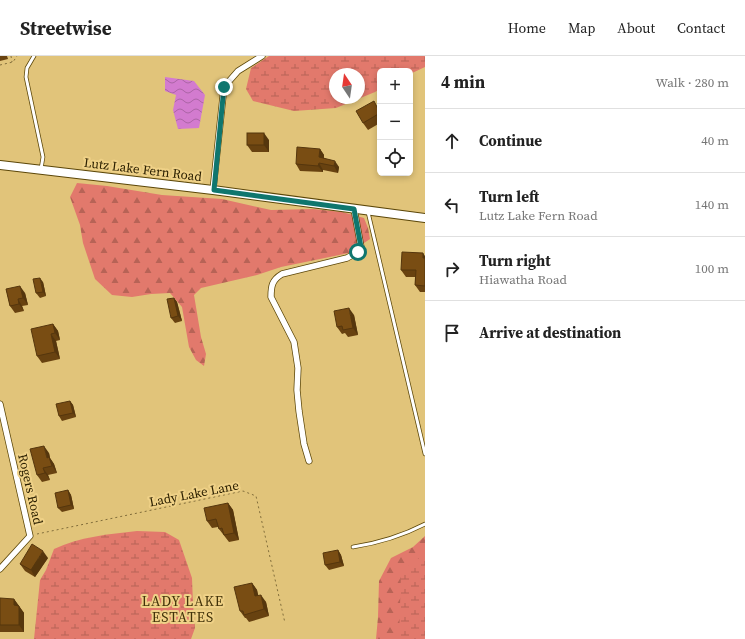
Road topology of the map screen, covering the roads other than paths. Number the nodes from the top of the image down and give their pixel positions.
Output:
1 (34, 56) edge
2 (262, 56) edge
3 (0, 165) edge
4 (41, 169) junction
5 (214, 190) junction
6 (354, 209) junction
7 (368, 210) junction
8 (425, 218) edge
9 (0, 404) edge
10 (425, 454) edge
11 (309, 461) dead end
12 (425, 524) edge
13 (353, 547) dead end
14 (0, 569) edge

1 - 4 lane
2 - 5 street
3 - 4 main road, Lutz Lake Fern Road
4 - 5 main road, Lutz Lake Fern Road
5 - 6 main road, Lutz Lake Fern Road
6 - 7 main road, Lutz Lake Fern Road
6 - 11 street
7 - 8 main road, Lutz Lake Fern Road
7 - 10 lane
9 - 14 street, Rogers Road
12 - 13 lane

